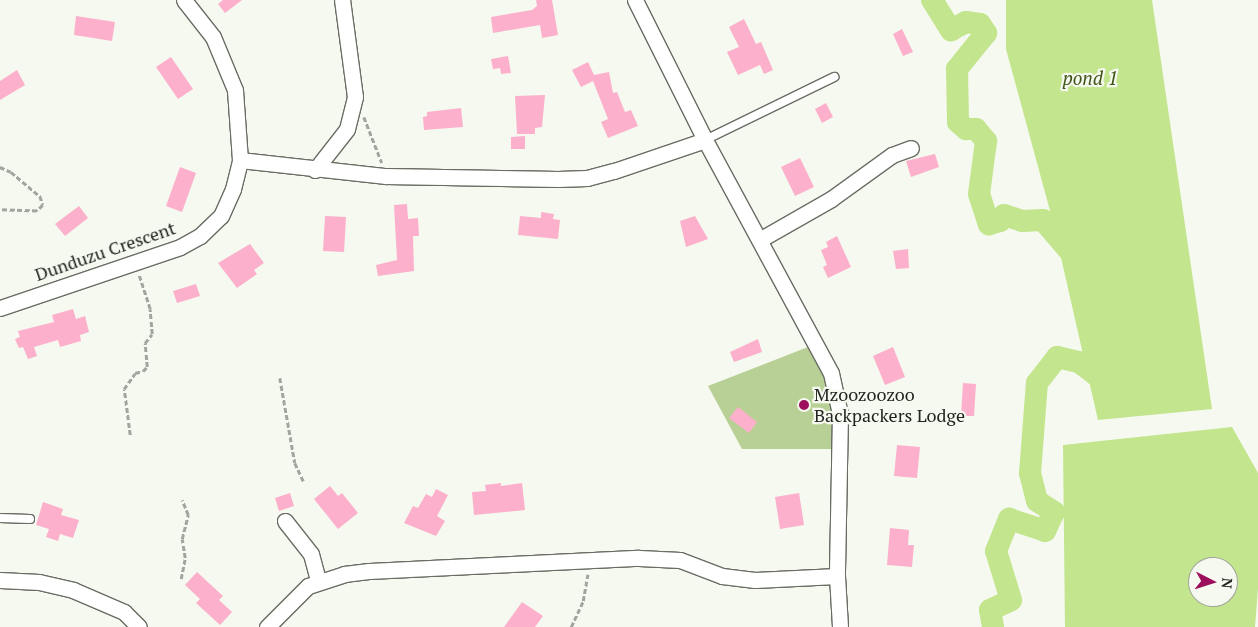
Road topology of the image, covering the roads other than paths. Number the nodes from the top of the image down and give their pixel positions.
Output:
1 (184, 0) edge
2 (342, 0) edge
3 (635, 0) edge
4 (834, 77) dead end
5 (705, 140) junction
6 (911, 148) dead end
7 (240, 160) junction
8 (315, 170) junction
9 (761, 239) junction
10 (0, 308) edge
11 (0, 518) edge
12 (30, 519) dead end
13 (286, 521) dead end
14 (837, 576) junction
15 (0, 580) edge
16 (318, 581) junction
17 (139, 627) edge
18 (266, 627) edge
19 (840, 627) edge

1 - 7 street, Dunduzu Crescent
2 - 8 street
3 - 5 street
4 - 5 lane
5 - 8 street
5 - 9 street
6 - 9 street
7 - 8 street
7 - 10 street, Dunduzu Crescent
9 - 14 street
11 - 12 lane
13 - 16 street
14 - 16 street
14 - 19 street
15 - 17 street
16 - 18 street

